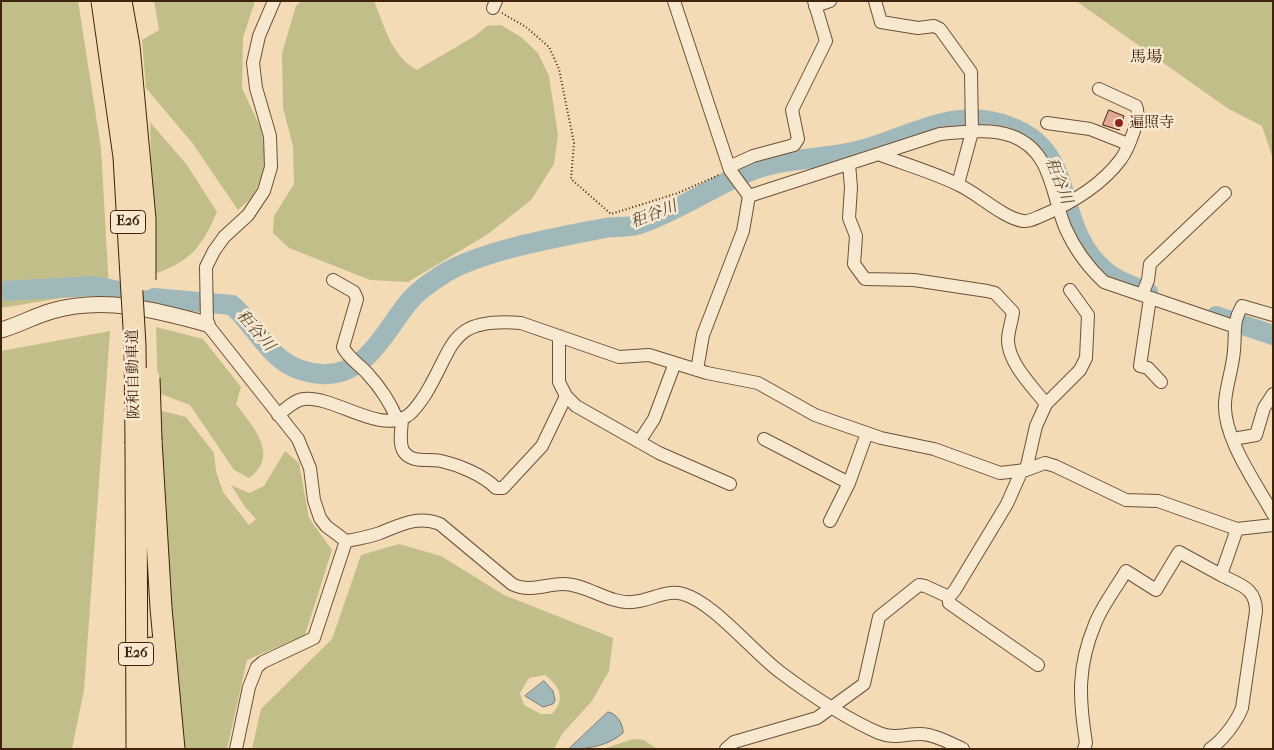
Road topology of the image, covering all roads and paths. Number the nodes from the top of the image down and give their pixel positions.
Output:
1 (102, 1) edge
2 (121, 1) edge
3 (274, 1) edge
4 (674, 1) edge
5 (830, 1) edge
6 (875, 1) edge
7 (814, 4) edge
8 (494, 5) edge
9 (1099, 89) dead end
10 (1047, 123) dead end
11 (972, 132) junction
12 (1128, 144) junction
13 (878, 154) junction
14 (849, 164) junction
15 (730, 168) junction
16 (958, 184) junction
17 (1225, 193) dead end
18 (749, 196) junction
19 (1061, 207) junction
20 (333, 280) dead end
21 (1070, 290) dead end
22 (1146, 296) junction
23 (1273, 315) edge
24 (206, 324) junction
25 (1234, 326) junction
26 (1, 330) edge
27 (559, 336) junction
28 (675, 363) junction
29 (697, 370) junction
30 (1161, 382) dead end
31 (1273, 394) edge
32 (566, 396) junction
33 (1046, 404) junction
34 (278, 415) junction
35 (399, 419) junction
36 (867, 433) junction
37 (764, 438) dead end
38 (1233, 438) junction
39 (143, 442) junction
40 (638, 442) junction
41 (1024, 470) junction
42 (849, 483) junction
43 (730, 484) dead end
44 (1273, 514) edge
45 (830, 521) dead end
46 (1273, 525) edge
47 (1237, 529) junction
48 (346, 541) junction
49 (134, 558) junction
50 (1221, 576) junction
51 (948, 597) junction
52 (1038, 666) dead end
53 (834, 707) junction
54 (124, 749) edge
55 (137, 749) edge
56 (153, 749) edge
57 (174, 749) edge
58 (236, 749) edge
59 (726, 749) edge
60 (962, 749) edge
61 (1084, 749) edge
62 (1210, 749) edge

1 - 39 highway, 阪和自動車道 / E26, bridge
2 - 39 highway, 阪和自動車道 / E26, bridge
3 - 24 street
4 - 15 street
5 - 7 street
6 - 11 street
7 - 15 street
8 - 15 path
9 - 12 street
10 - 12 street
11 - 13 street
11 - 16 street
11 - 19 street
12 - 19 street
13 - 14 street
13 - 16 street
14 - 18 street
14 - 33 street
15 - 18 street
16 - 19 street
17 - 22 street
18 - 29 street
19 - 22 street
20 - 35 street
21 - 33 street
22 - 25 street
22 - 30 street
23 - 25 street
24 - 26 street
24 - 34 street
25 - 38 street
27 - 28 street
27 - 32 street
27 - 35 street
28 - 29 street
28 - 40 street
29 - 36 street
31 - 38 street
32 - 35 street
32 - 40 street
33 - 41 street
34 - 35 street
34 - 48 street
36 - 41 street
36 - 42 street
37 - 42 street
38 - 44 street
39 - 49 highway, 阪和自動車道 / E26
39 - 56 highway, 阪和自動車道 / E26
39 - 57 highway
40 - 43 street
41 - 47 street
41 - 51 street
42 - 45 street
46 - 47 street
47 - 50 street
48 - 53 street
48 - 58 street
49 - 54 highway
49 - 55 highway, 阪和自動車道 / E26
50 - 61 street
50 - 62 street
51 - 52 street
51 - 53 street
53 - 59 street
53 - 60 street

